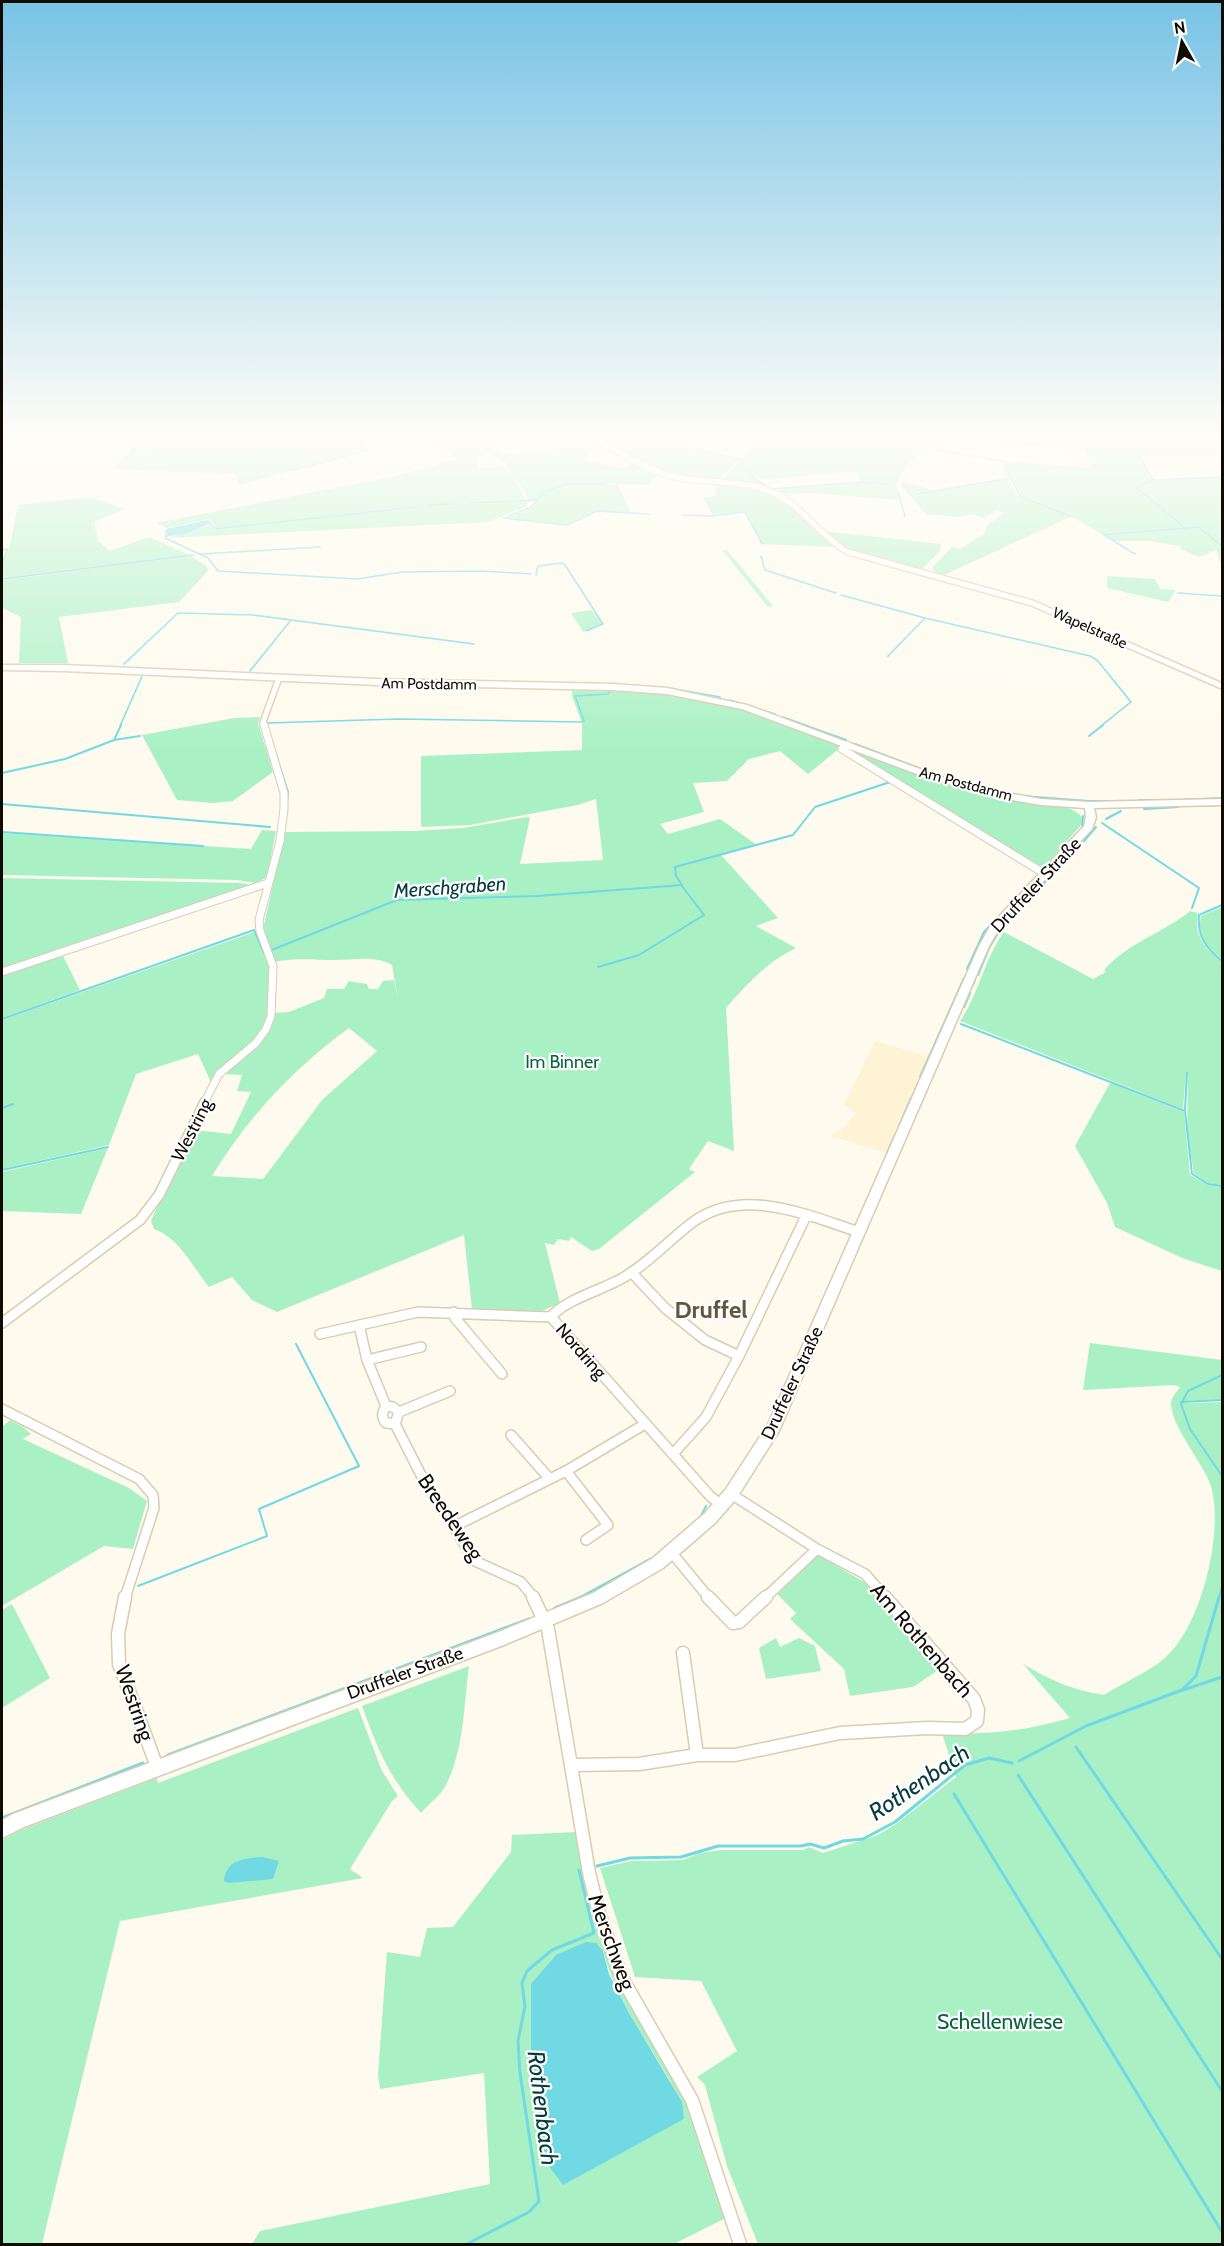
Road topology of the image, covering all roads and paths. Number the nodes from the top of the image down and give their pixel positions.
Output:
1 (833, 543) edge
2 (2, 668) edge
3 (279, 678) junction
4 (1222, 686) edge
5 (847, 745) junction
6 (1222, 801) edge
7 (1089, 805) junction
8 (1045, 874) junction
9 (268, 883) junction
10 (2, 972) edge
11 (806, 1216) junction
12 (859, 1232) junction
13 (632, 1273) junction
14 (454, 1312) junction
15 (551, 1317) junction
16 (2, 1323) edge
17 (360, 1325) junction
18 (320, 1334) dead end
19 (421, 1347) dead end
20 (739, 1356) junction
21 (367, 1360) junction
22 (501, 1374) dead end
23 (450, 1391) dead end
24 (386, 1406) junction
25 (2, 1409) edge
26 (399, 1412) junction
27 (395, 1424) junction
28 (645, 1424) junction
29 (511, 1435) dead end
30 (673, 1454) junction
31 (566, 1471) junction
32 (549, 1478) junction
33 (726, 1499) junction
34 (453, 1527) junction
35 (586, 1540) dead end
36 (817, 1549) junction
37 (672, 1553) junction
38 (544, 1620) junction
39 (683, 1653) dead end
40 (698, 1755) junction
41 (571, 1765) junction
42 (157, 1767) junction
43 (2, 1829) edge
44 (740, 2244) edge

1 - 4 street, Wapelstraße
2 - 3 street, Am Postdamm
3 - 5 street, Am Postdamm
3 - 9 street, Westring
5 - 7 street, Am Postdamm
5 - 8 street, Am Postdamm
6 - 7 street
7 - 8 street, Druffeler Straße
8 - 12 street, Druffeler Straße
9 - 10 street
9 - 16 street, Westring
11 - 12 street, Nordring
11 - 13 street, Nordring
11 - 20 street
12 - 33 street, Druffeler Straße
13 - 15 street, Nordring
13 - 20 street
14 - 15 street
14 - 17 street
14 - 22 street
15 - 28 street, Nordring
17 - 18 street
17 - 21 street, Breedeweg
19 - 21 street
20 - 30 street
21 - 24 street, Breedeweg
23 - 26 street
24 - 26 street
24 - 27 street, Breedeweg
25 - 42 street, Westring
26 - 27 street
27 - 34 street, Breedeweg
28 - 30 street, Nordring
28 - 31 street
29 - 32 street
30 - 33 street, Nordring
31 - 32 street
31 - 35 street
32 - 34 street
33 - 36 street, Am Rothenbach
33 - 37 street, Druffeler Straße
34 - 38 street, Breedeweg
36 - 37 street
36 - 40 street, Am Rothenbach
37 - 38 street, Druffeler Straße
38 - 41 street, Merschweg
38 - 42 street, Druffeler Straße
39 - 40 street
40 - 41 street, Am Rothenbach
41 - 44 street, Merschweg
42 - 43 street, Druffeler Straße

